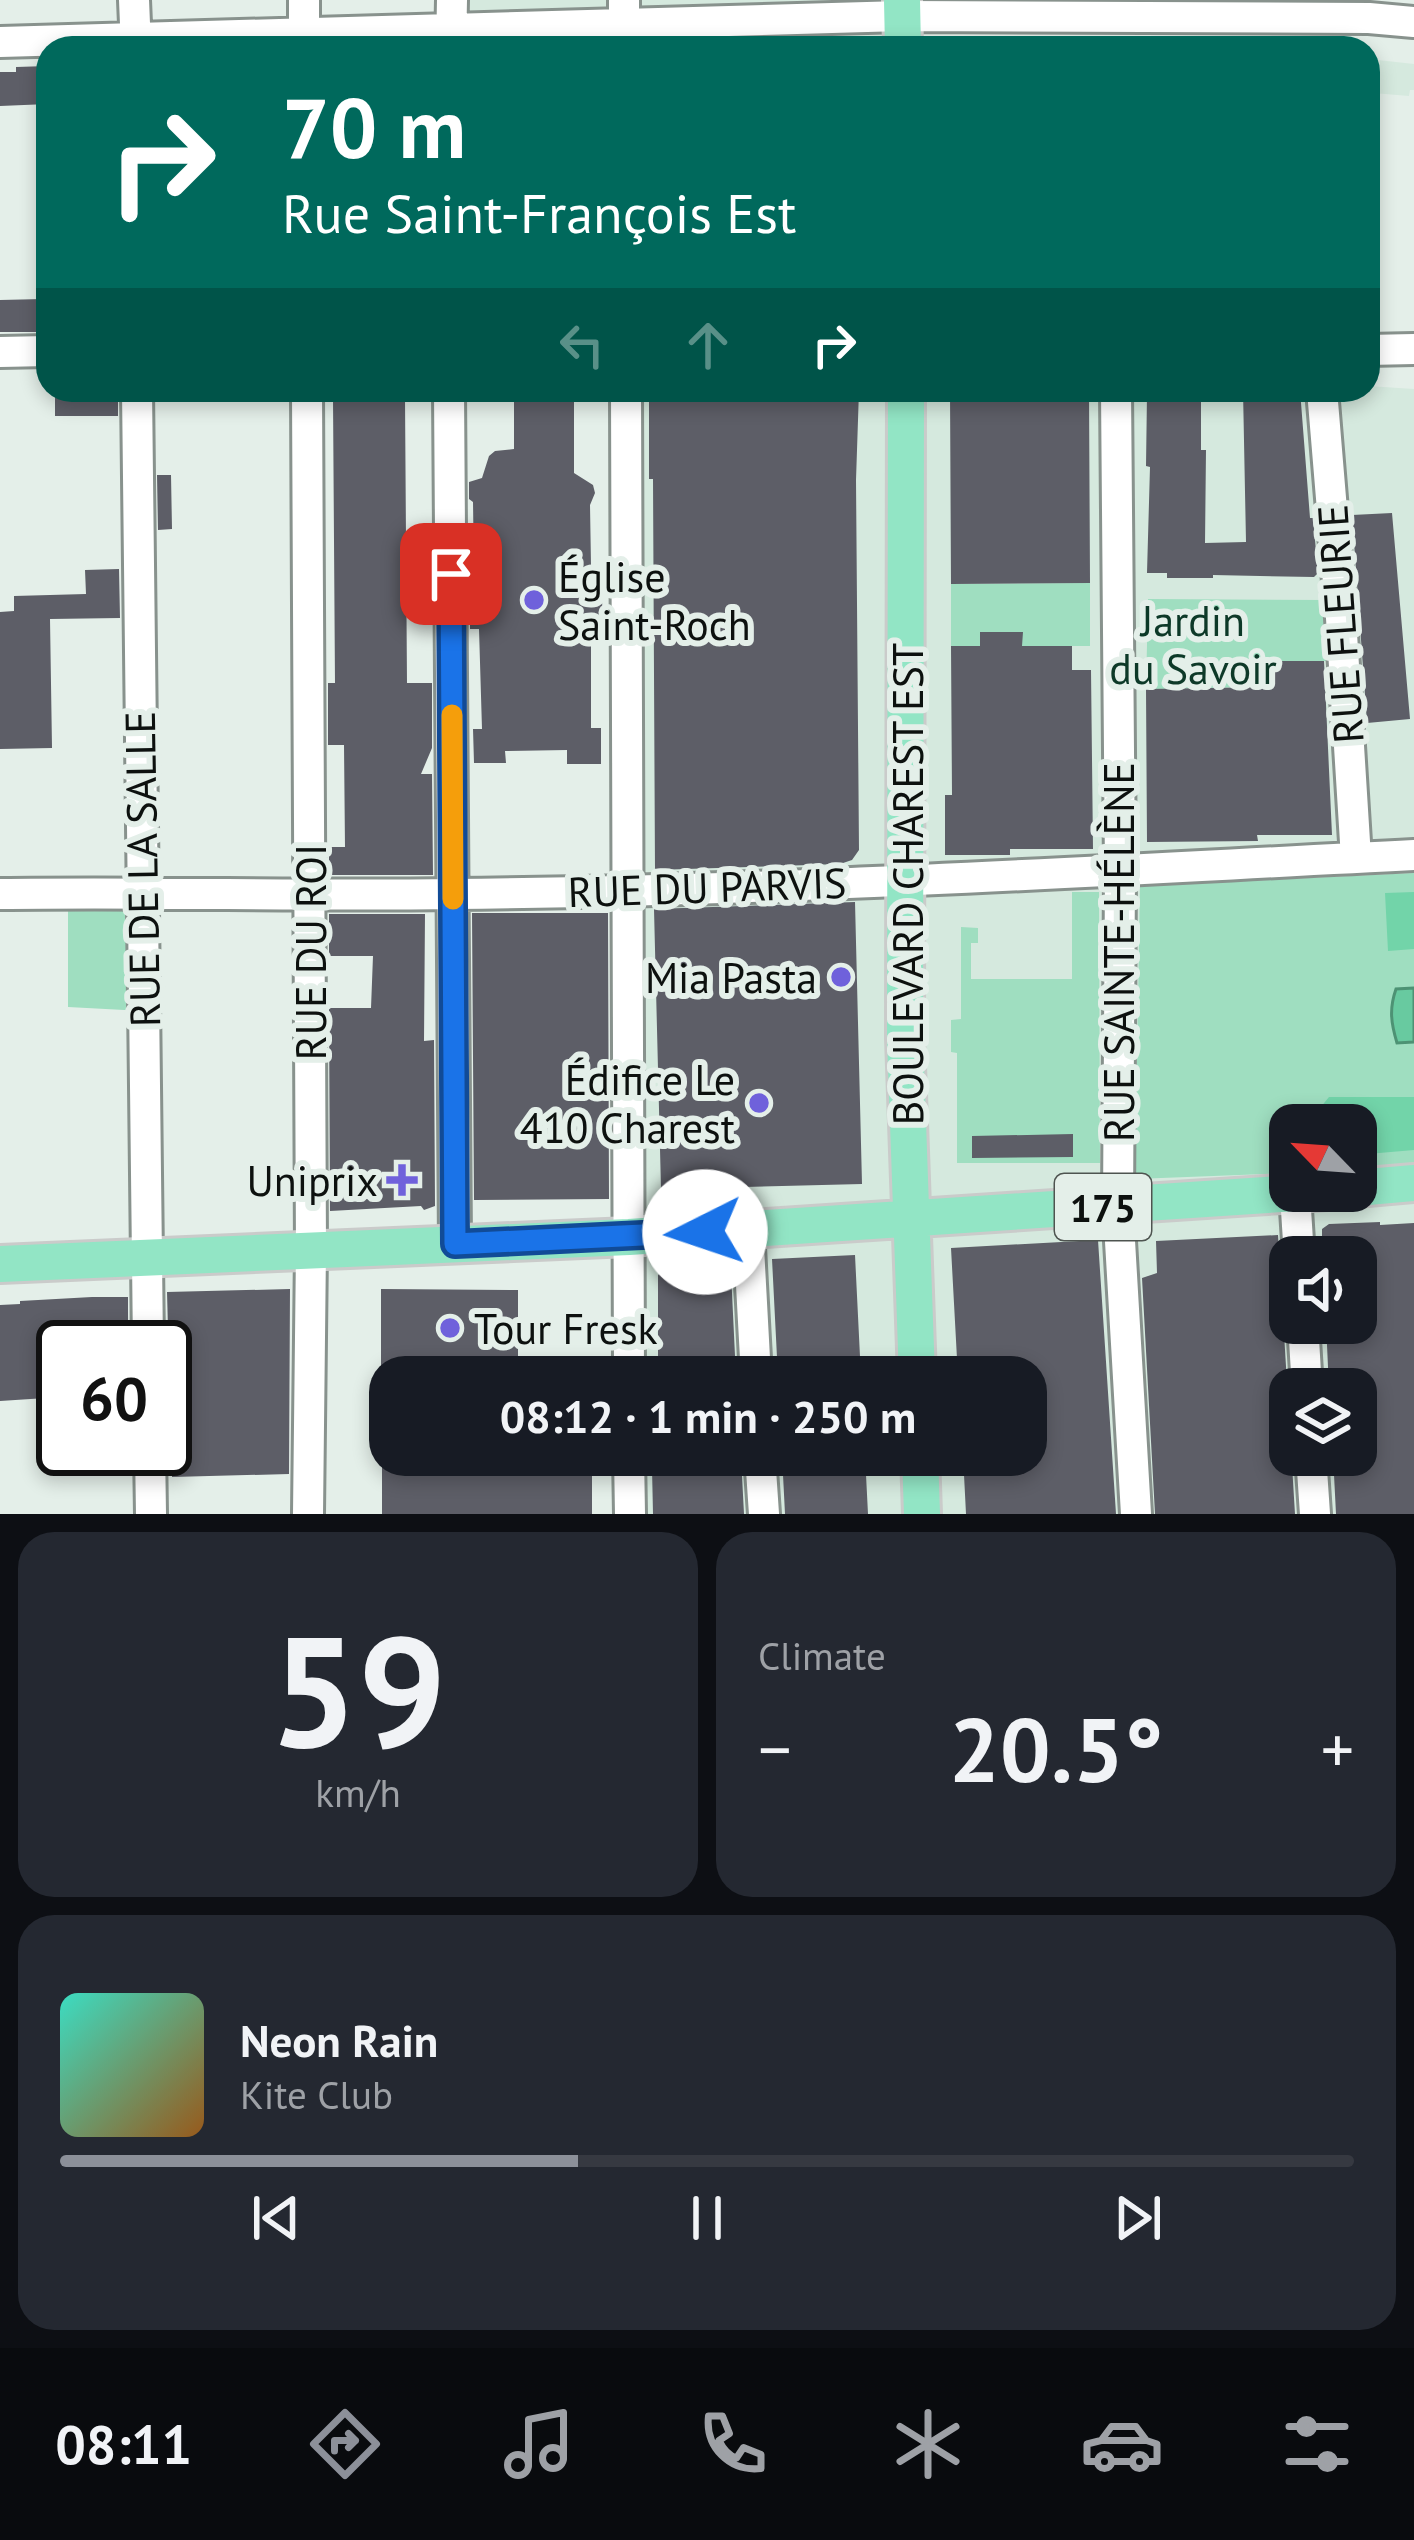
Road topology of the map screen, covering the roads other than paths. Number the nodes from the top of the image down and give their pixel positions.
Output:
1 (134, 0) edge
2 (304, 0) edge
3 (1242, 9) edge
4 (1368, 16) edge
5 (902, 22) edge
6 (1026, 22) edge
7 (1414, 22) edge
8 (624, 24) edge
9 (451, 25) edge
10 (136, 36) edge
11 (303, 36) edge
12 (342, 36) edge
13 (0, 42) edge
14 (36, 42) edge
15 (1414, 349) edge
16 (1380, 350) edge
17 (36, 351) edge
18 (0, 352) edge
19 (137, 402) edge
20 (307, 402) edge
21 (449, 402) edge
22 (626, 402) edge
23 (906, 402) edge
24 (1116, 402) edge
25 (1323, 402) edge
26 (1414, 855) edge
27 (1356, 858) junction
28 (1120, 871) junction
29 (904, 880) junction
30 (630, 890) junction
31 (0, 894) edge
32 (141, 894) junction
33 (310, 894) junction
34 (453, 894) junction
35 (1414, 1184) edge
36 (1377, 1187) edge
37 (1269, 1195) edge
38 (1118, 1207) junction
39 (911, 1217) junction
40 (748, 1229) junction
41 (629, 1237) junction
42 (455, 1244) junction
43 (311, 1249) junction
44 (147, 1256) junction
45 (0, 1264) edge
46 (148, 1320) edge
47 (629, 1356) edge
48 (755, 1356) edge
49 (916, 1356) edge
50 (150, 1476) edge
51 (629, 1476) edge
52 (761, 1476) edge
53 (921, 1476) edge
54 (1313, 1476) edge
55 (151, 1514) edge
56 (308, 1514) edge
57 (629, 1514) edge
58 (764, 1514) edge
59 (922, 1514) edge
60 (1136, 1514) edge
61 (1315, 1514) edge

1 - 10 street
2 - 11 street
3 - 4 street
3 - 6 street
4 - 7 street
5 - 6 street
5 - 8 street
8 - 9 street
9 - 12 street
13 - 14 street
15 - 16 street
17 - 18 street
19 - 32 street, RUE DE LA SALLE
20 - 33 street, RUE DU ROI
21 - 34 street
22 - 30 street
23 - 29 main road, BOULEVARD CHAREST EST
24 - 28 street, RUE SAINTE-HÉLÈNE
25 - 27 street, RUE FLEURIE
26 - 27 street, RUE DU PARVIS
27 - 28 street, RUE DU PARVIS
28 - 29 street, RUE DU PARVIS
28 - 38 street, RUE SAINTE-HÉLÈNE
29 - 30 street, RUE DU PARVIS
29 - 39 main road, BOULEVARD CHAREST EST
30 - 34 street, RUE DU PARVIS
30 - 41 street
31 - 32 street, RUE DU PARVIS
32 - 33 street, RUE DU PARVIS
32 - 44 street, RUE DE LA SALLE
33 - 34 street, RUE DU PARVIS
33 - 43 street, RUE DU ROI
34 - 42 street
35 - 36 main road
37 - 38 main road, 175
38 - 39 main road, 175
38 - 60 street, RUE SAINTE-HÉLÈNE
39 - 40 main road, 175
39 - 49 main road, BOULEVARD CHAREST EST
40 - 41 main road, 175
40 - 48 street
41 - 42 main road, 175
41 - 47 street
42 - 43 main road, 175
43 - 44 main road, 175
43 - 56 street, RUE DU ROI
44 - 45 main road, 175
44 - 46 street, RUE DE LA SALLE
50 - 55 street
51 - 57 street
52 - 58 street
53 - 59 main road
54 - 61 street

